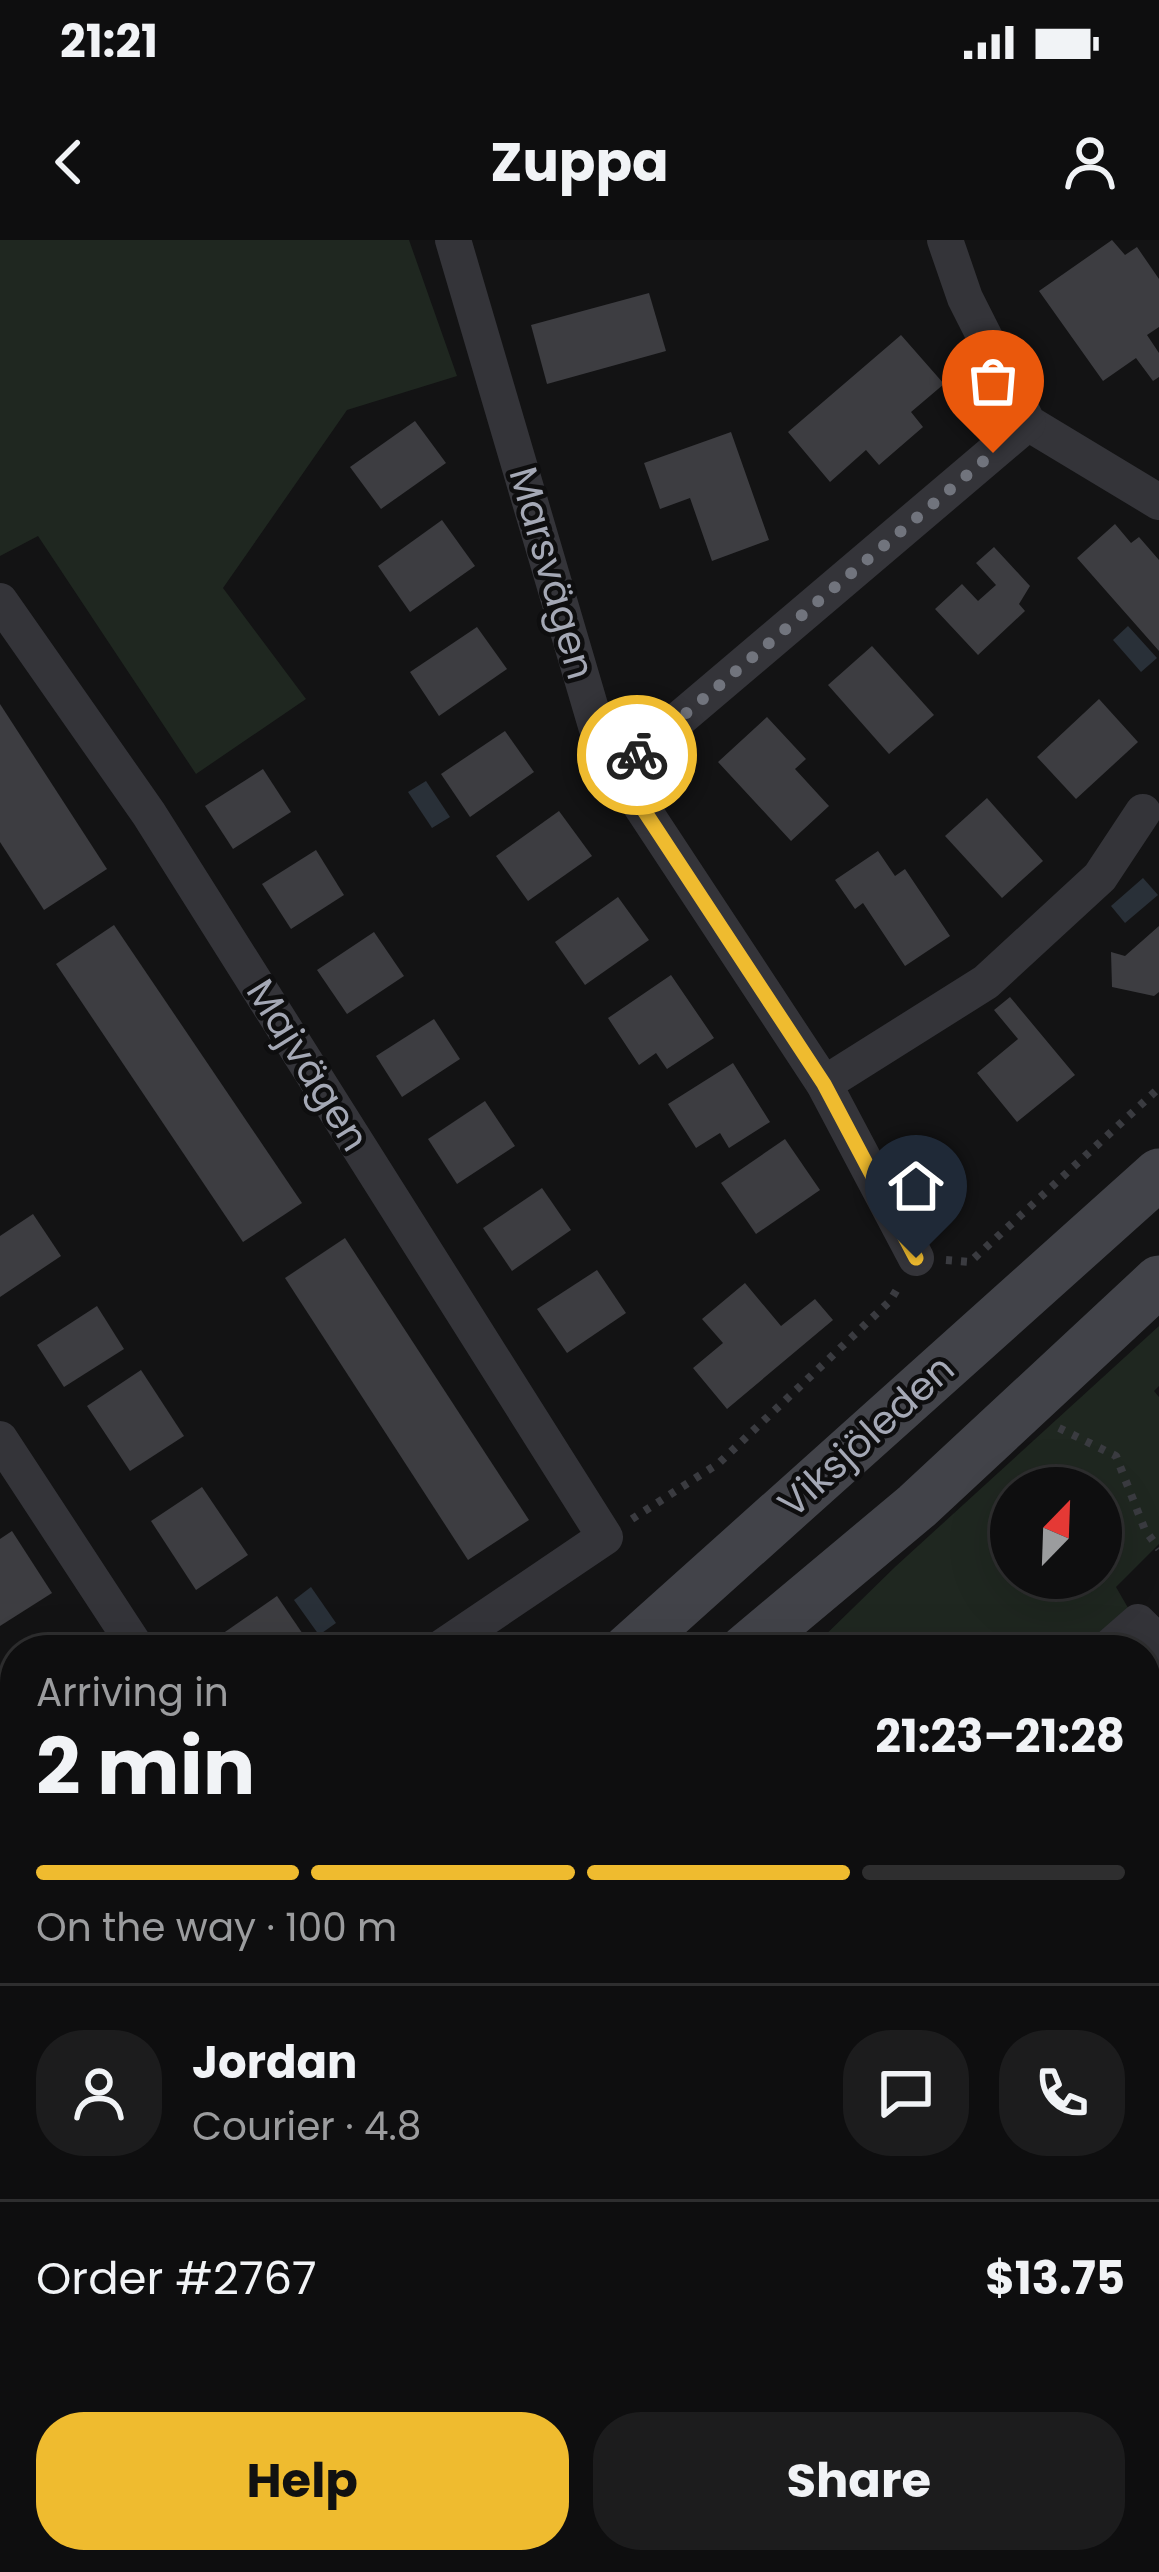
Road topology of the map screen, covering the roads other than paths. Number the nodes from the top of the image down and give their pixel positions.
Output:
1 (453, 240) edge
2 (945, 240) edge
3 (1028, 423) junction
4 (1159, 502) edge
5 (0, 601) edge
6 (618, 771) junction
7 (1143, 812) dead end
8 (824, 1084) junction
9 (1159, 1174) edge
10 (916, 1258) road end
11 (1159, 1281) edge
12 (0, 1439) edge
13 (128, 1635) edge
14 (460, 1635) edge
15 (645, 1635) edge
16 (763, 1635) edge
17 (1123, 1635) edge
18 (1151, 1635) edge

1 - 6 street, Marsvägen
2 - 3 street
3 - 4 street
3 - 6 street
5 - 14 street, Majvägen
6 - 8 street, Marsvägen
7 - 8 street
8 - 10 street, Marsvägen
9 - 15 main road, Viksjöleden
11 - 16 main road
12 - 13 street
17 - 18 street

